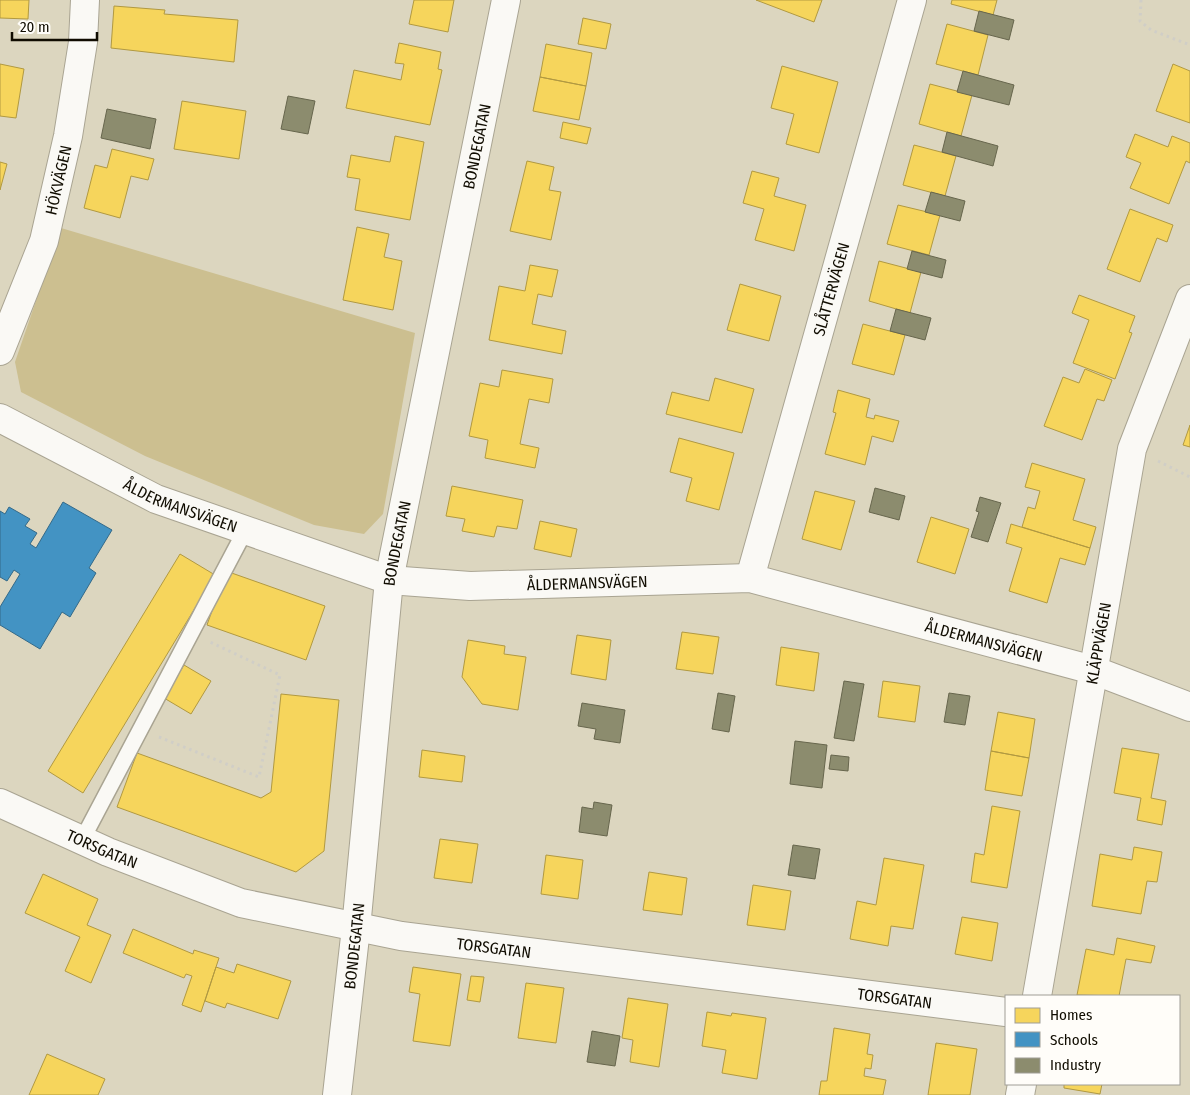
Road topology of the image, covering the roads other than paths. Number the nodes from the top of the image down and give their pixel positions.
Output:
1 (85, 0) edge
2 (506, 0) edge
3 (912, 0) edge
4 (1190, 299) edge
5 (0, 351) edge
6 (0, 418) edge
7 (246, 528) junction
8 (750, 578) junction
9 (389, 580) junction
10 (1093, 670) junction
11 (1190, 707) edge
12 (0, 803) edge
13 (82, 840) junction
14 (356, 928) junction
15 (1037, 995) edge
16 (1005, 1012) edge
17 (337, 1095) edge

1 - 5 street, HÖKVÄGEN
2 - 9 street, BONDEGATAN
3 - 8 street, SLÅTTERVÄGEN
4 - 10 street, KLÄPPVÄGEN
6 - 7 street, ÅLDERMANSVÄGEN
7 - 9 street, ÅLDERMANSVÄGEN
7 - 13 lane
8 - 9 street, ÅLDERMANSVÄGEN
8 - 10 street, ÅLDERMANSVÄGEN
9 - 14 street, BONDEGATAN
10 - 11 street, ÅLDERMANSVÄGEN
10 - 15 street, KLÄPPVÄGEN
12 - 13 street, TORSGATAN
13 - 14 street, TORSGATAN
14 - 16 street, TORSGATAN
14 - 17 street, BONDEGATAN

